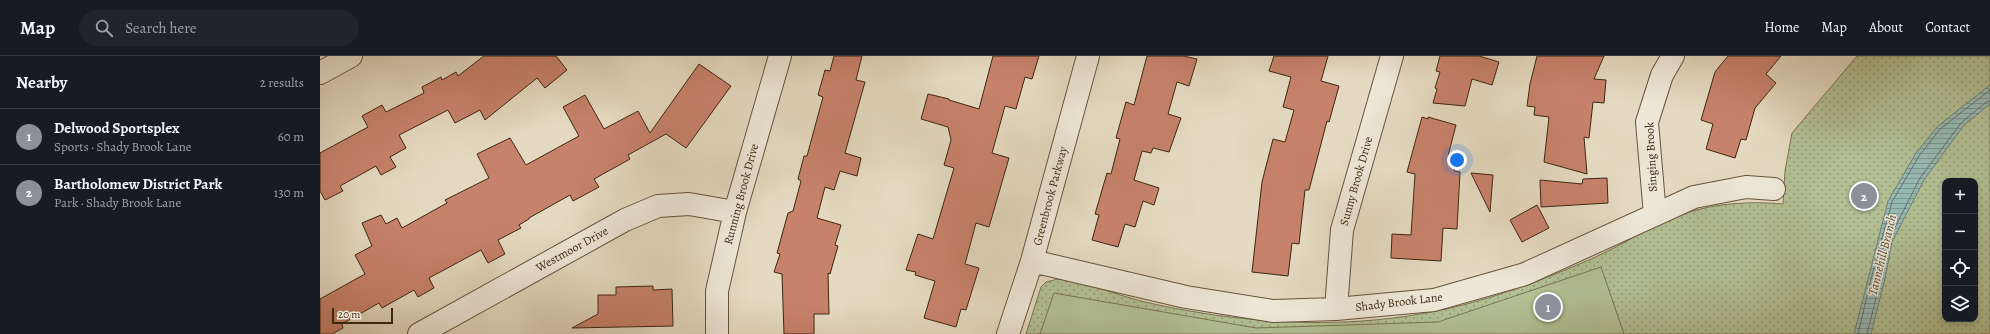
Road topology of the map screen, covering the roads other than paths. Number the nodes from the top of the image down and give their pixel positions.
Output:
1 (351, 56) edge
2 (780, 56) edge
3 (1088, 56) edge
4 (1392, 56) edge
5 (1673, 56) edge
6 (320, 74) edge
7 (1774, 189) dead end
8 (735, 212) junction
9 (1655, 215) junction
10 (1032, 261) junction
11 (1336, 309) junction
12 (419, 334) edge
13 (717, 334) edge
14 (1008, 334) edge

1 - 6 street
2 - 8 street, Running Brook Drive
3 - 10 street, Greenbrook Parkway
4 - 11 street, Sunny Brook Drive
5 - 9 street, Singing Brook
7 - 9 street, Shady Brook Lane
8 - 12 street, Westmoor Drive
8 - 13 street, Running Brook Drive
9 - 11 street, Shady Brook Lane
10 - 11 street, Shady Brook Lane
10 - 14 street, Greenbrook Parkway

